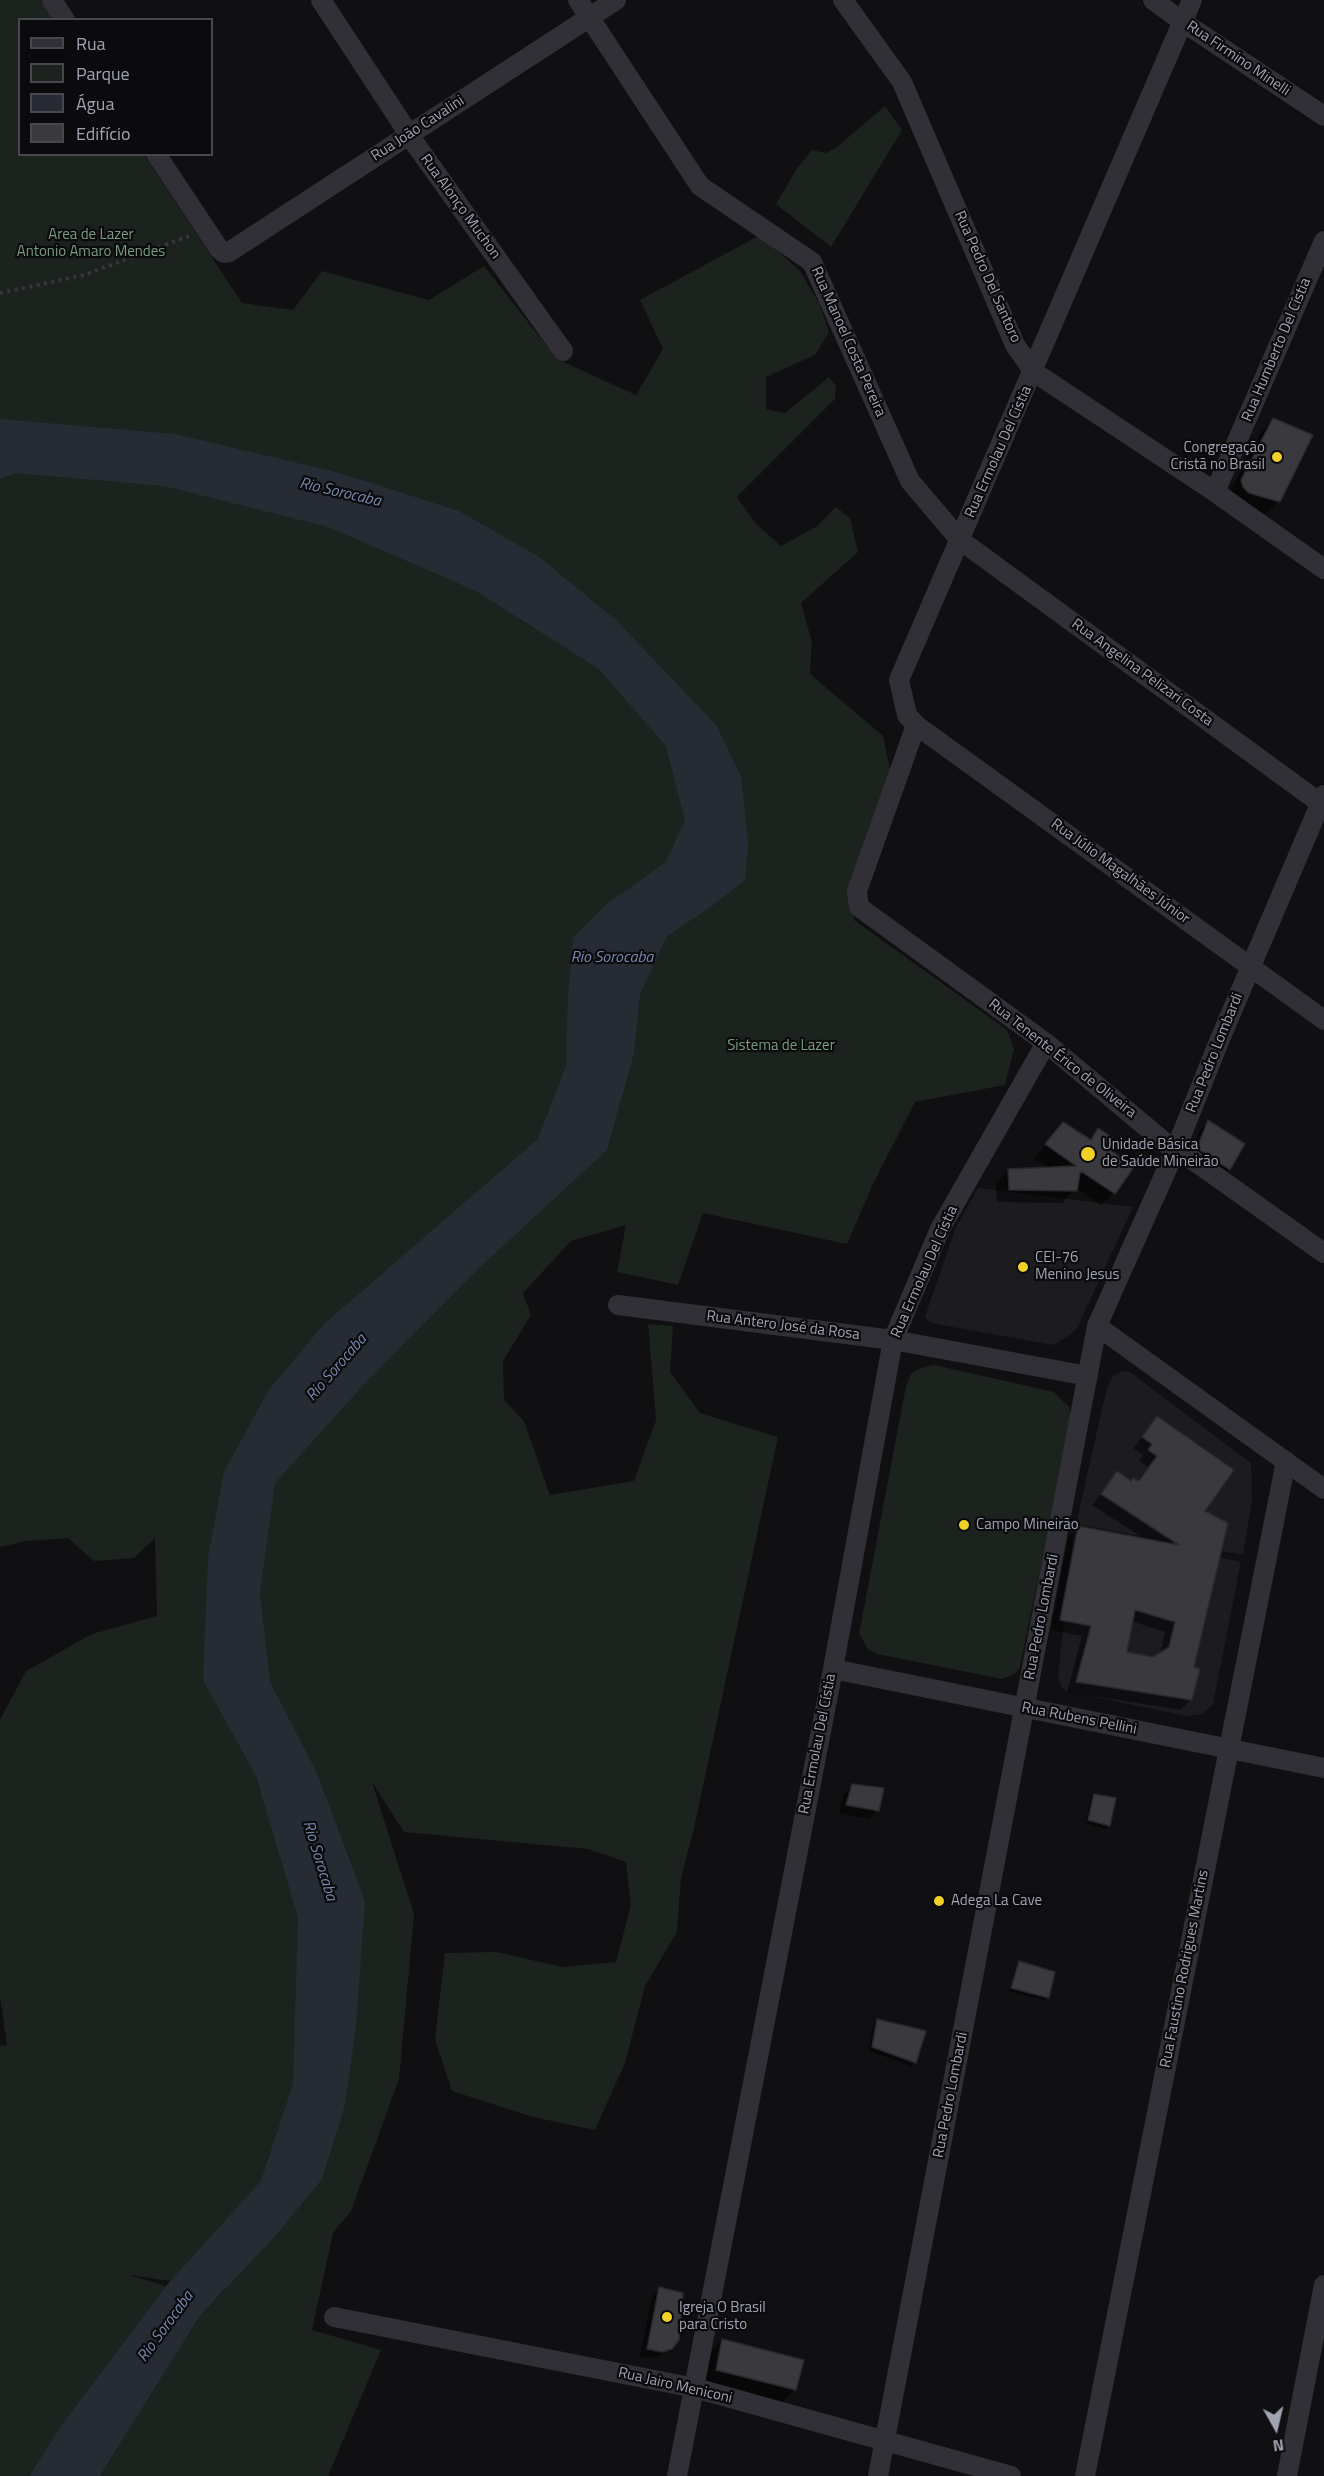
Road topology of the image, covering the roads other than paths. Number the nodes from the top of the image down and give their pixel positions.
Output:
1 (52, 0) edge
2 (321, 0) edge
3 (578, 0) edge
4 (616, 0) edge
5 (843, 0) edge
6 (1153, 0) edge
7 (1192, 0) edge
8 (64, 18) edge
9 (590, 18) junction
10 (1183, 22) junction
11 (1324, 117) edge
12 (411, 134) junction
13 (157, 156) edge
14 (1324, 241) edge
15 (563, 351) dead end
16 (1034, 372) junction
17 (1215, 492) junction
18 (960, 540) junction
19 (1324, 569) edge
20 (916, 724) junction
21 (1323, 801) edge
22 (1251, 967) junction
23 (1324, 1020) edge
24 (1046, 1043) junction
25 (1175, 1151) junction
26 (1324, 1253) edge
27 (618, 1305) dead end
28 (1097, 1326) junction
29 (893, 1340) junction
30 (1088, 1376) junction
31 (1286, 1461) junction
32 (1324, 1489) edge
33 (833, 1669) junction
34 (1024, 1708) junction
35 (1229, 1749) junction
36 (1324, 1768) edge
37 (1324, 2286) edge
38 (334, 2317) dead end
39 (695, 2388) junction
40 (885, 2442) junction
41 (677, 2476) edge
42 (878, 2476) edge
43 (1011, 2476) edge
44 (1085, 2476) edge
45 (1287, 2476) edge

1 - 8 street
2 - 12 street, Rua Alonço Muchon
3 - 9 street, Rua Manoel Costa Pereira
4 - 9 street, Rua João Cavalini
5 - 16 street, Rua Pedro Del Santoro
6 - 10 street, Rua Firmino Minelli
7 - 10 street, Rua Ermolau Del Cístia
9 - 12 street, Rua João Cavalini
9 - 18 street, Rua Manoel Costa Pereira
10 - 11 street, Rua Firmino Minelli
10 - 16 street, Rua Ermolau Del Cístia
12 - 13 street, Rua João Cavalini
12 - 15 street, Rua Alonço Muchon
14 - 17 street, Rua Humberto Del Cístia
16 - 17 street, Rua Pedro Del Santoro
16 - 18 street, Rua Ermolau Del Cístia
17 - 19 street, Rua Pedro Del Santoro
18 - 20 street, Rua Ermolau Del Cístia
18 - 21 street, Rua Angelina Pelizari Costa
20 - 22 street, Rua Júlio Magalhães Júnior
20 - 24 street, Rua Tenente Érico de Oliveira
21 - 22 street, Rua Pedro Lombardi
22 - 23 street, Rua Júlio Magalhães Júnior
22 - 25 street, Rua Pedro Lombardi
24 - 25 street, Rua Tenente Érico de Oliveira
24 - 29 street, Rua Ermolau Del Cístia
25 - 26 street, Rua Tenente Érico de Oliveira
25 - 28 street, Rua Pedro Lombardi
27 - 29 street, Rua Antero José da Rosa
28 - 30 street, Rua Pedro Lombardi
28 - 31 street
29 - 30 street, Rua Antero José da Rosa
29 - 33 street, Rua Ermolau Del Cístia
30 - 34 street, Rua Pedro Lombardi
31 - 32 street
31 - 35 street, Rua Faustino Rodrigues Martins
33 - 34 street, Rua Rubens Pellini
33 - 39 street, Rua Ermolau Del Cístia
34 - 35 street, Rua Rubens Pellini
34 - 40 street, Rua Pedro Lombardi
35 - 36 street, Rua Rubens Pellini
35 - 44 street, Rua Faustino Rodrigues Martins
37 - 45 street
38 - 39 street, Rua Jairo Meniconi
39 - 40 street, Rua Jairo Meniconi
39 - 41 street, Rua Ermolau Del Cístia
40 - 42 street, Rua Pedro Lombardi
40 - 43 street, Rua Jairo Meniconi

